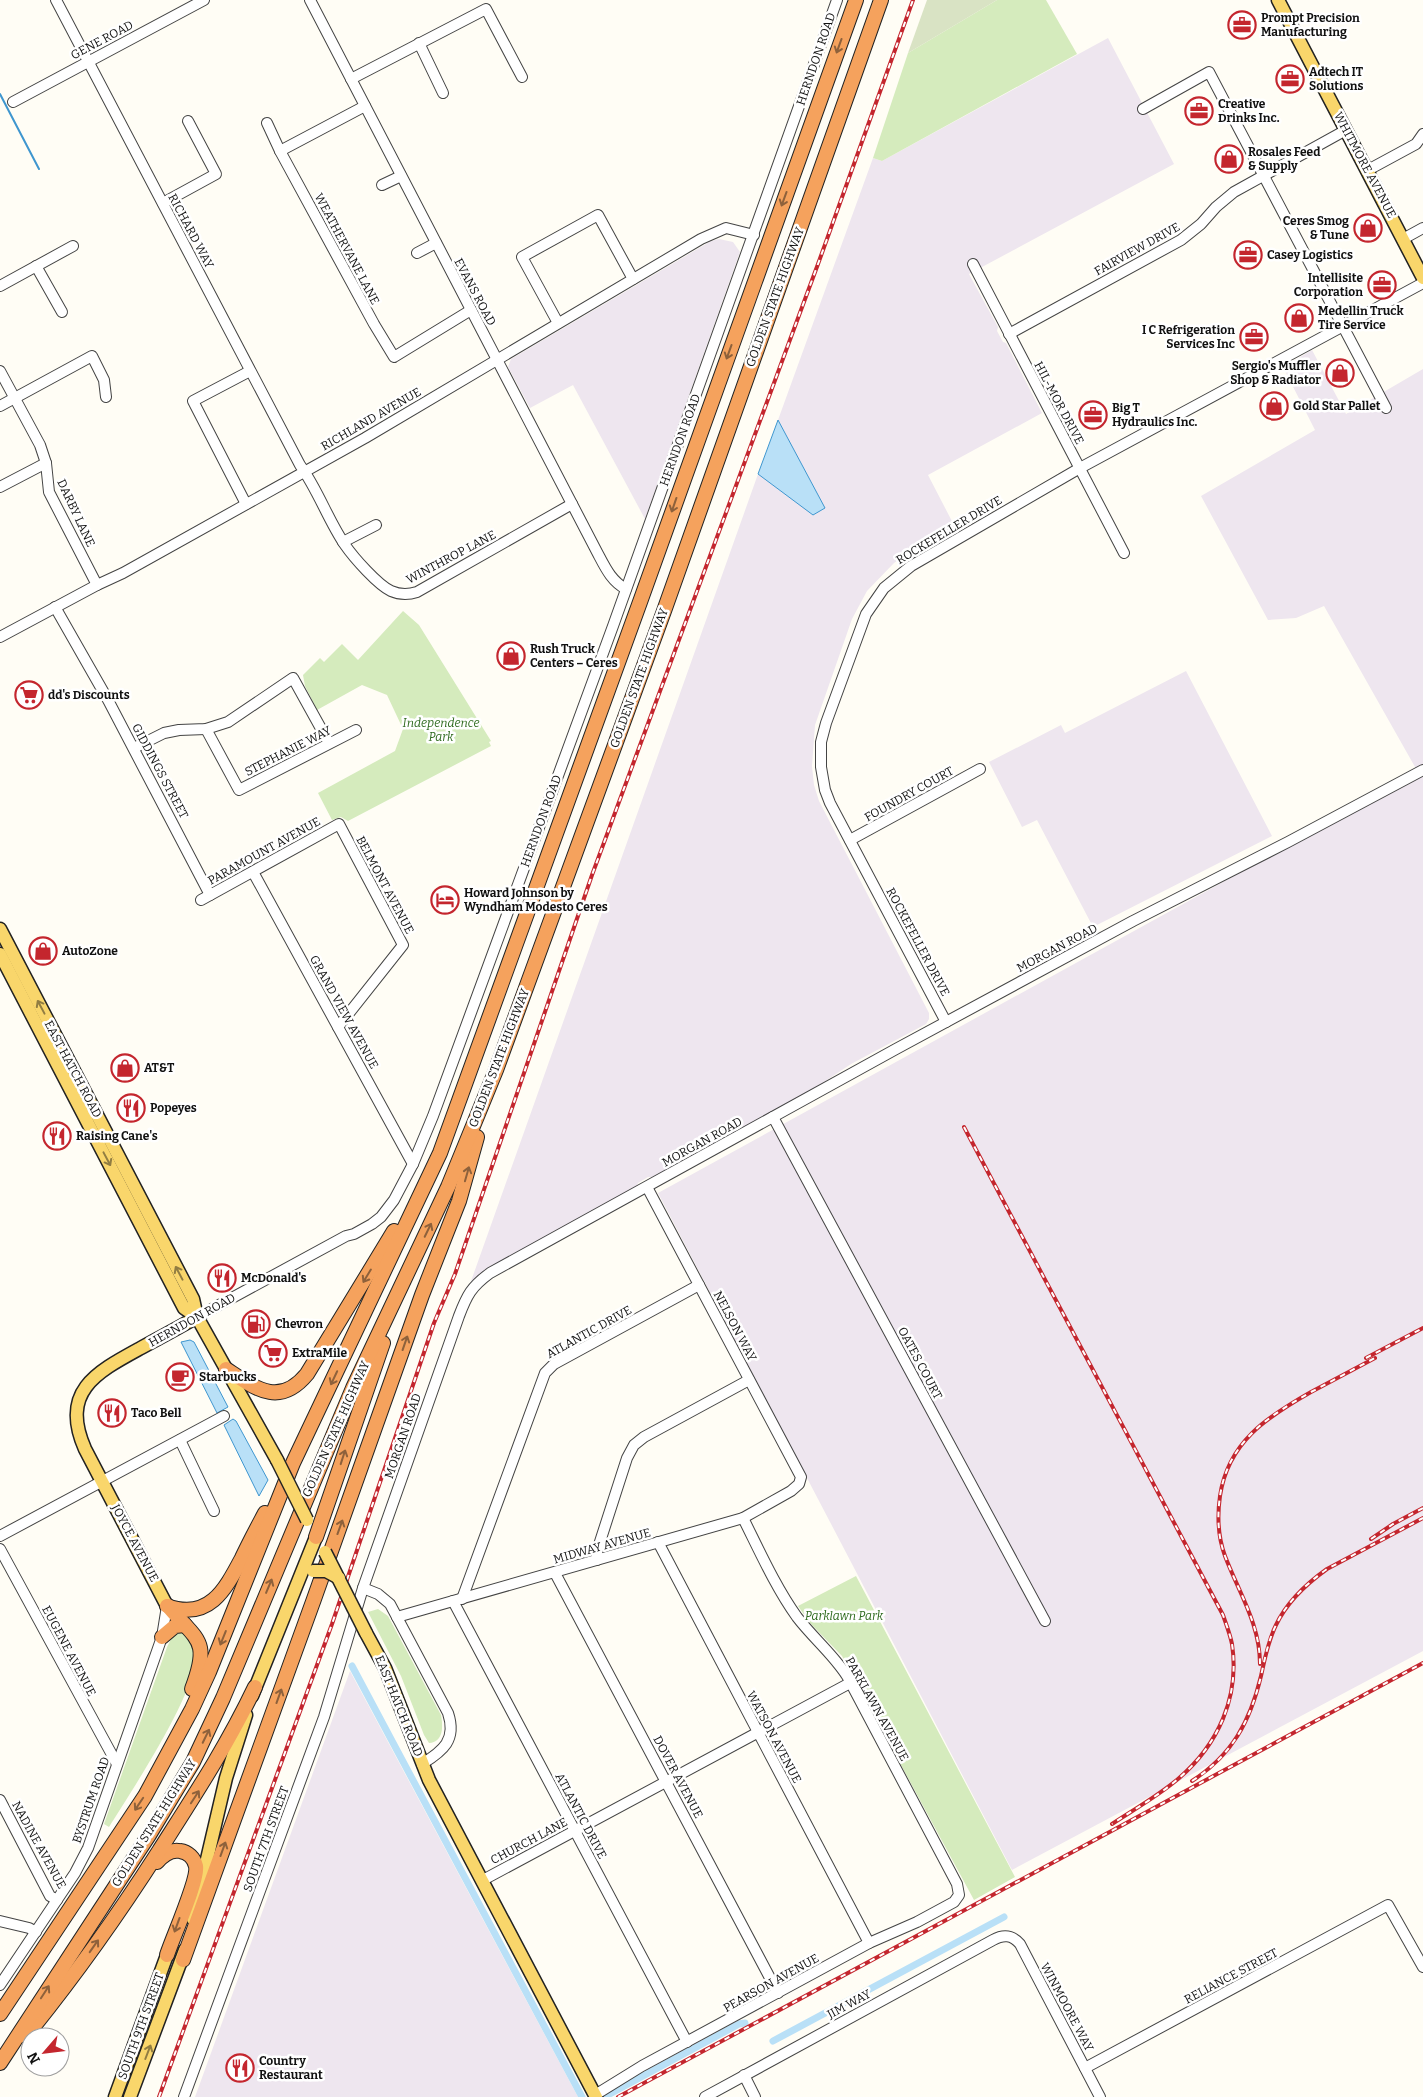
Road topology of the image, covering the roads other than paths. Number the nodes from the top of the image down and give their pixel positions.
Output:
1 (56, 0) edge
2 (204, 0) edge
3 (310, 0) edge
4 (837, 0) edge
5 (856, 0) edge
6 (881, 0) edge
7 (1278, 0) edge
8 (419, 43) junction
9 (89, 61) junction
10 (522, 77) dead end
11 (351, 79) junction
12 (443, 93) dead end
13 (13, 102) dead end
14 (365, 106) junction
15 (1143, 109) dead end
16 (188, 121) dead end
17 (267, 123) dead end
18 (1346, 130) junction
19 (1423, 134) edge
20 (280, 150) junction
21 (1368, 170) junction
22 (401, 176) junction
23 (1264, 176) junction
24 (382, 185) dead end
25 (162, 203) junction
26 (1423, 228) edge
27 (754, 236) junction
28 (1403, 239) junction
29 (436, 244) junction
30 (73, 246) dead end
31 (417, 254) dead end
32 (972, 264) dead end
33 (36, 266) junction
34 (1423, 278) edge
35 (633, 279) junction
36 (1423, 283) edge
37 (0, 286) edge
38 (471, 310) junction
39 (62, 312) dead end
40 (558, 324) junction
41 (1343, 326) junction
42 (1009, 334) junction
43 (496, 359) junction
44 (0, 370) edge
45 (250, 371) junction
46 (106, 397) dead end
47 (15, 398) junction
48 (0, 406) edge
49 (1386, 408) dead end
50 (46, 463) junction
51 (1080, 468) junction
52 (305, 472) junction
53 (0, 487) edge
54 (246, 504) junction
55 (572, 504) junction
56 (376, 525) dead end
57 (343, 542) junction
58 (1124, 553) dead end
59 (97, 584) junction
60 (626, 589) junction
61 (55, 607) junction
62 (0, 637) edge
63 (206, 729) junction
64 (356, 730) dead end
65 (329, 744) junction
66 (134, 748) junction
67 (980, 769) dead end
68 (1423, 770) edge
69 (339, 824) joint
70 (850, 840) junction
71 (253, 872) junction
72 (210, 895) junction
73 (201, 900) dead end
74 (0, 929) edge
75 (0, 954) edge
76 (946, 1022) junction
77 (338, 1027) junction
78 (496, 1070) junction
79 (773, 1117) junction
80 (414, 1164) junction
81 (647, 1187) junction
82 (422, 1191) junction
83 (413, 1262) junction
84 (699, 1286) junction
85 (197, 1317) junction
86 (226, 1368) junction
87 (749, 1380) junction
88 (224, 1416) dead end
89 (180, 1440) junction
90 (294, 1463) junction
91 (801, 1477) joint
92 (102, 1480) junction
93 (214, 1511) dead end
94 (743, 1518) junction
95 (0, 1536) edge
96 (316, 1536) junction
97 (658, 1542) junction
98 (0, 1549) edge
99 (597, 1560) junction
100 (555, 1572) junction
101 (339, 1578) junction
102 (296, 1585) junction
103 (363, 1588) junction
104 (458, 1600) junction
105 (167, 1606) junction
106 (397, 1617) junction
107 (1045, 1621) dead end
108 (186, 1625) junction
109 (162, 1637) junction
110 (850, 1683) junction
111 (255, 1687) junction
112 (758, 1732) junction
113 (164, 1762) junction
114 (117, 1764) junction
115 (422, 1764) junction
116 (666, 1782) junction
117 (0, 1800) edge
118 (575, 1831) junction
119 (141, 1879) junction
120 (483, 1880) junction
121 (959, 1895) joint
122 (57, 1900) junction
123 (3, 1924) edge
124 (36, 1932) junction
125 (1006, 1936) joint
126 (869, 1944) junction
127 (166, 1955) joint
128 (183, 1960) junction
129 (1423, 1968) edge
130 (0, 1985) edge
131 (778, 1993) junction
132 (0, 2014) edge
133 (687, 2042) junction
134 (0, 2063) edge
135 (0, 2068) edge
136 (1085, 2068) junction
137 (744, 2075) junction
138 (596, 2096) edge
139 (115, 2097) edge
140 (130, 2097) edge
141 (184, 2097) edge
142 (705, 2097) edge
143 (755, 2097) edge
144 (1100, 2097) edge

1 - 9 street, RICHARD WAY
2 - 9 street, GENE ROAD
3 - 11 street, EVANS ROAD
4 - 27 street, HERNDON ROAD
5 -> 82 highway, GOLDEN STATE HIGHWAY
6 - 78 highway, GOLDEN STATE HIGHWAY
7 - 18 main road, WHITMORE AVENUE
8 - 10 street
8 - 11 street
8 - 12 street
9 - 13 street, GENE ROAD
9 - 25 street, RICHARD WAY
11 - 14 street, EVANS ROAD
14 - 20 street
14 - 22 street, EVANS ROAD
15 - 23 street
16 - 25 street
17 - 20 street, WEATHERVANE LANE
18 - 21 main road, WHITMORE AVENUE
18 - 23 street, FAIRVIEW DRIVE
19 - 21 street
20 - 38 street, WEATHERVANE LANE
21 - 28 main road, WHITMORE AVENUE
22 - 24 street
22 - 29 street, EVANS ROAD
23 - 41 street
23 - 42 street, FAIRVIEW DRIVE
25 - 45 street, RICHARD WAY
26 - 28 street
27 - 35 street, RICHLAND AVENUE
27 - 60 street, HERNDON ROAD
28 - 34 main road, WHITMORE AVENUE
29 - 31 street
29 - 38 street, EVANS ROAD
30 - 33 street
32 - 42 street, HIL-MOR DRIVE
33 - 37 street
33 - 39 street
35 - 40 street, RICHLAND AVENUE
35 - 40 street
36 - 41 street, ROCKEFELLER DRIVE
38 - 43 street, EVANS ROAD
40 - 43 street, RICHLAND AVENUE
41 - 49 street
41 - 51 street, ROCKEFELLER DRIVE
42 - 51 street, HIL-MOR DRIVE
43 - 52 street, RICHLAND AVENUE
43 - 55 street, EVANS ROAD
44 - 47 street, DARBY LANE
45 - 52 street, RICHARD WAY
45 - 54 street
46 - 47 street
47 - 48 street
47 - 50 street, DARBY LANE
50 - 53 street
50 - 59 street, DARBY LANE
51 - 58 street, HIL-MOR DRIVE
51 - 70 street, ROCKEFELLER DRIVE
52 - 54 street, RICHLAND AVENUE
52 - 57 street, WINTHROP LANE
54 - 59 street, RICHLAND AVENUE
55 - 57 street, WINTHROP LANE
55 - 60 street, EVANS ROAD
56 - 57 street
59 - 61 street, RICHLAND AVENUE
60 - 80 street, HERNDON ROAD
61 - 62 street, RICHLAND AVENUE
61 - 66 street, GIDDINGS STREET
63 - 65 street, STEPHANIE WAY
63 - 65 street
63 - 66 street
64 - 65 street, STEPHANIE WAY
66 - 72 street, GIDDINGS STREET
67 - 70 street, FOUNDRY COURT
68 - 76 street, MORGAN ROAD
69 - 71 street, PARAMOUNT AVENUE
69 - 77 street, BELMONT AVENUE
70 - 76 street, ROCKEFELLER DRIVE
71 - 72 street, PARAMOUNT AVENUE
71 - 77 street, GRAND VIEW AVENUE
72 - 73 street, PARAMOUNT AVENUE
85 -> 74 main road, EAST HATCH ROAD
75 -> 85 main road, EAST HATCH ROAD
76 - 79 street, MORGAN ROAD
77 - 80 street, GRAND VIEW AVENUE
83 -> 78 highway, GOLDEN STATE HIGHWAY
128 -> 78 highway
79 - 81 street, MORGAN ROAD
79 - 107 street, OATES COURT
80 - 85 street, HERNDON ROAD
81 - 84 street, NELSON WAY
81 - 103 street, MORGAN ROAD
82 -> 86 highway
82 -> 90 highway, GOLDEN STATE HIGHWAY
96 -> 83 highway
134 -> 83 highway, GOLDEN STATE HIGHWAY
84 - 87 street, NELSON WAY
84 - 104 street, ATLANTIC DRIVE
85 - 86 main road, EAST HATCH ROAD
85 - 92 main road, HERNDON ROAD
86 - 96 main road, EAST HATCH ROAD, bridge
87 - 91 street, NELSON WAY
87 - 99 street
88 - 89 street
89 - 92 street
89 - 93 street
90 - 105 highway
90 -> 113 highway, GOLDEN STATE HIGHWAY
91 - 94 street, MIDWAY AVENUE
92 - 95 street
92 - 105 main road, JOYCE AVENUE
94 - 97 street, MIDWAY AVENUE
94 - 110 street, PARKLAWN AVENUE
96 - 101 main road, EAST HATCH ROAD, bridge
96 - 102 main road, SOUTH 9TH STREET
97 - 99 street, MIDWAY AVENUE
97 - 112 street, WATSON AVENUE
98 - 114 street, EUGENE AVENUE
99 - 100 street, MIDWAY AVENUE
100 - 104 street, MIDWAY AVENUE
100 - 116 street, DOVER AVENUE
101 - 102 main road, bridge
101 - 115 main road, EAST HATCH ROAD, bridge
102 - 111 main road, SOUTH 9TH STREET
103 - 106 street
103 - 141 street, SOUTH 7TH STREET
104 - 106 street, MIDWAY AVENUE
104 - 118 street, ATLANTIC DRIVE
105 - 108 highway
105 - 109 street, BYSTRUM ROAD
106 - 115 street
108 - 109 highway
108 - 113 highway
109 - 114 street, BYSTRUM ROAD
110 - 112 street, CHURCH LANE
110 - 121 street, PARKLAWN AVENUE
119 -> 111 highway
111 - 128 main road, SOUTH 9TH STREET
112 - 116 street, CHURCH LANE
112 - 126 street, WATSON AVENUE
113 -> 132 highway, GOLDEN STATE HIGHWAY
114 - 122 street, BYSTRUM ROAD
115 - 120 main road, EAST HATCH ROAD
116 - 118 street, CHURCH LANE
116 - 131 street, DOVER AVENUE
117 - 122 street, NADINE AVENUE
118 - 120 street, CHURCH LANE
118 - 133 street, ATLANTIC DRIVE
119 -> 127 highway
135 -> 119 highway
120 - 138 main road, EAST HATCH ROAD
121 - 126 street, PEARSON AVENUE
122 - 124 street, BYSTRUM ROAD
123 - 124 street
124 - 130 street, BYSTRUM ROAD
125 - 136 street, WINMOORE WAY
125 - 137 street, JIM WAY
126 - 131 street, PEARSON AVENUE
127 - 139 main road, SOUTH 9TH STREET
140 -> 128 main road, SOUTH 9TH STREET
129 - 136 street, RELIANCE STREET
131 - 133 street, PEARSON AVENUE
133 - 138 street, PEARSON AVENUE
136 - 144 street, WINMOORE WAY
137 - 142 street, JIM WAY
137 - 143 street

